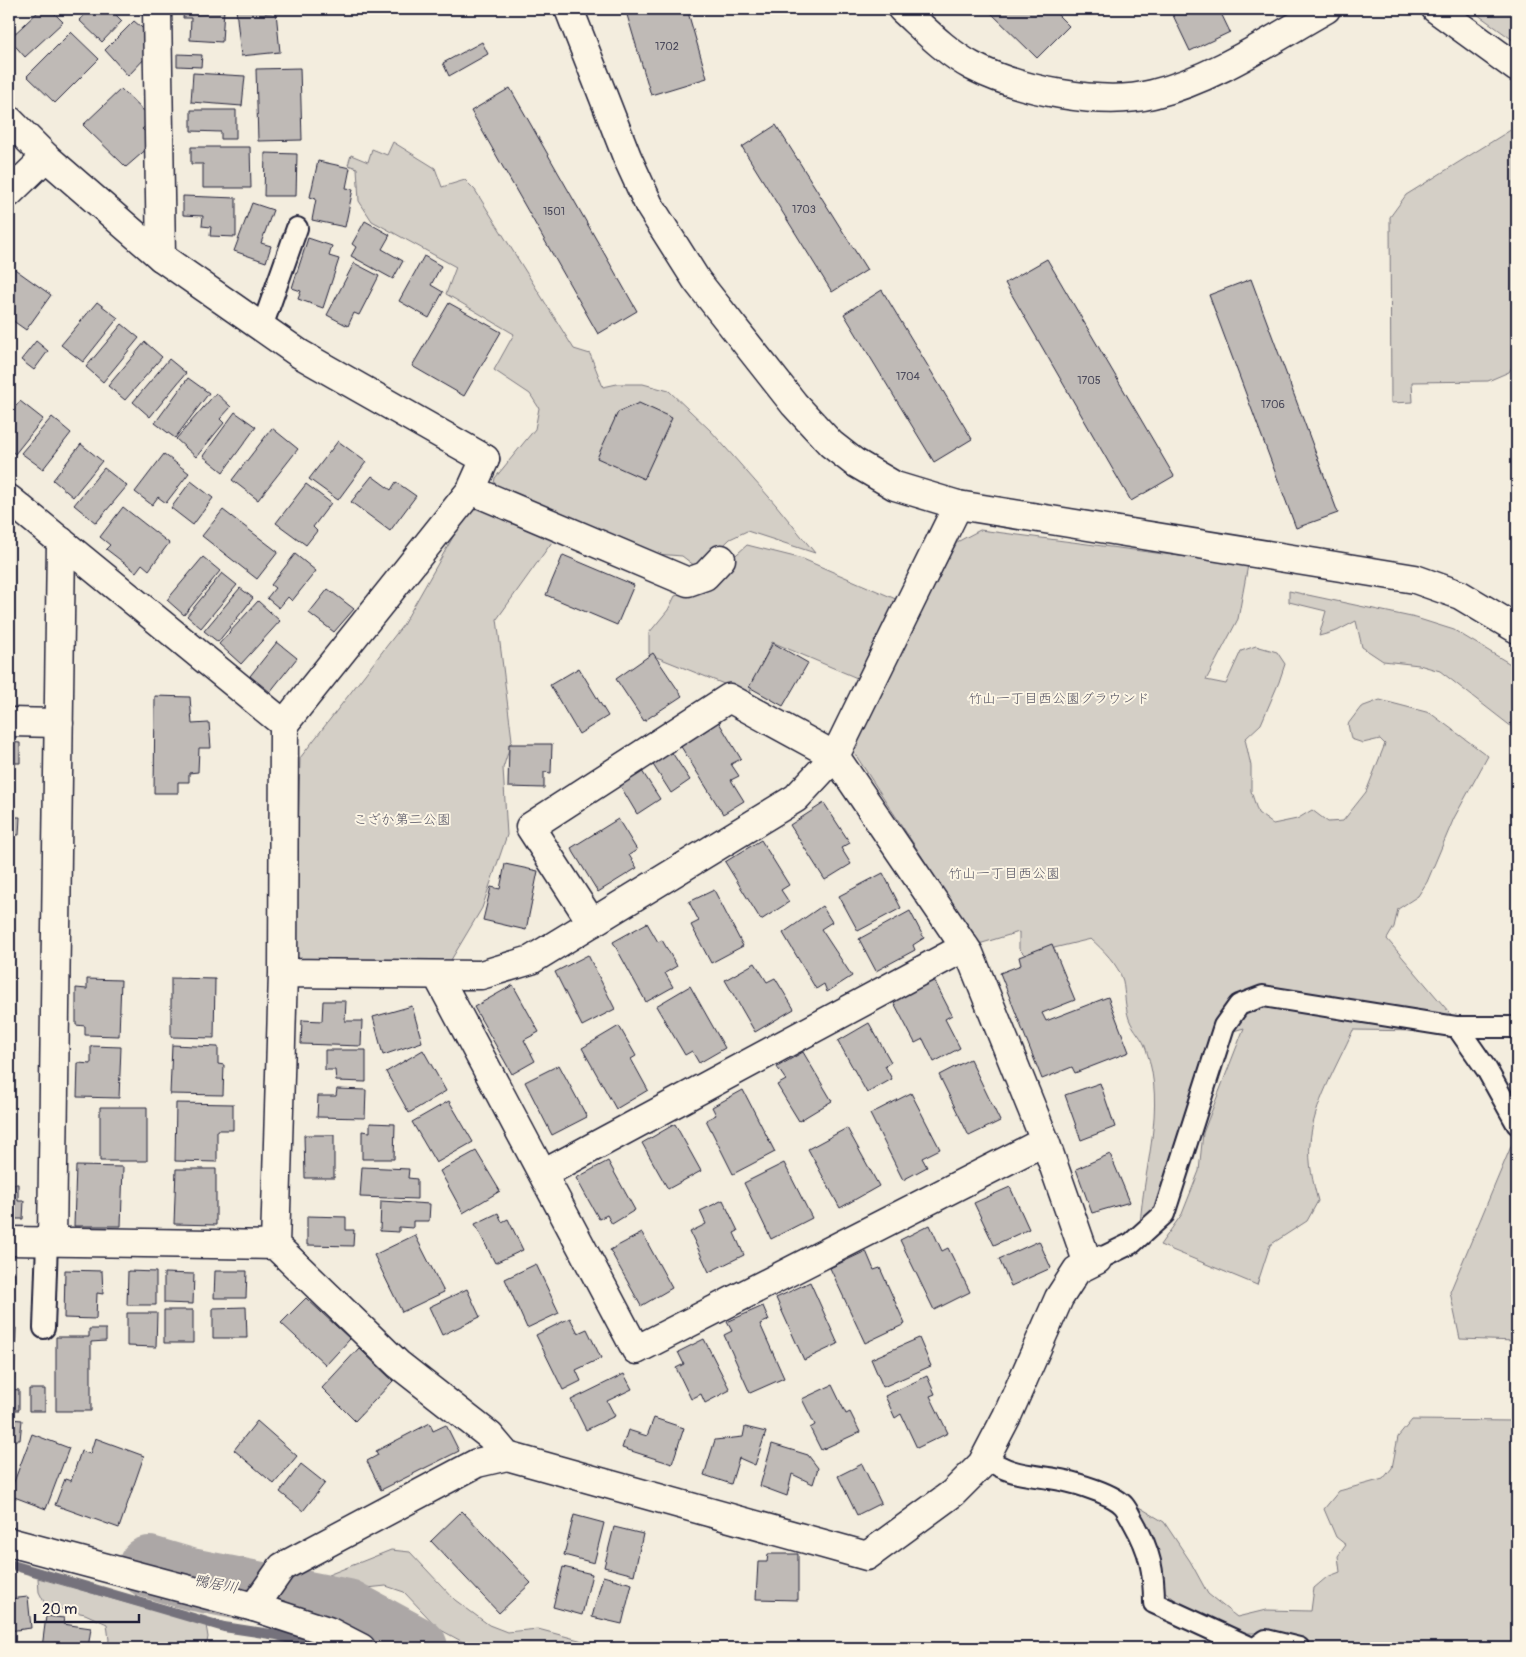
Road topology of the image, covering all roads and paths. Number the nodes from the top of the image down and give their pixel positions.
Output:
1 (157, 9) edge
2 (569, 9) edge
3 (902, 9) edge
4 (1326, 9) edge
5 (1436, 9) edge
6 (1516, 66) edge
7 (9, 120) edge
8 (46, 157) junction
9 (9, 193) edge
10 (296, 228) dead end
11 (161, 257) junction
12 (262, 327) junction
13 (471, 490) junction
14 (9, 499) edge
15 (958, 504) junction
16 (61, 541) junction
17 (721, 559) dead end
18 (1517, 629) edge
19 (9, 722) edge
20 (59, 723) junction
21 (284, 724) junction
22 (835, 756) junction
23 (592, 923) junction
24 (965, 947) junction
25 (283, 973) junction
26 (437, 976) junction
27 (1517, 1027) edge
28 (1456, 1028) junction
29 (1517, 1124) edge
30 (1045, 1141) junction
31 (543, 1174) junction
32 (9, 1242) edge
33 (50, 1242) junction
34 (275, 1245) junction
35 (1092, 1262) junction
36 (44, 1328) dead end
37 (507, 1456) junction
38 (985, 1457) junction
39 (9, 1542) edge
40 (254, 1607) junction
41 (361, 1648) edge
42 (1254, 1648) edge
43 (1299, 1648) edge

1 - 11 street
2 - 15 street
3 - 4 street
5 - 6 street
7 - 8 street
8 - 9 street
8 - 11 street
10 - 12 lane
11 - 12 street
12 - 13 street
13 - 17 street
13 - 21 street
14 - 16 street
15 - 18 street
15 - 22 street
16 - 20 street
16 - 21 street
19 - 20 street
20 - 33 street
21 - 25 street
22 - 23 street
22 - 23 street
22 - 24 street
23 - 26 street
24 - 30 street
24 - 31 street
25 - 26 street
25 - 34 street
26 - 31 street
27 - 28 lane
28 - 29 lane
28 - 35 lane
30 - 31 street
30 - 35 street
32 - 33 street
33 - 34 street
33 - 36 lane
34 - 37 street
35 - 38 street
37 - 38 street
37 - 40 street
38 - 42 lane
39 - 40 street
40 - 41 street
42 - 43 lane

